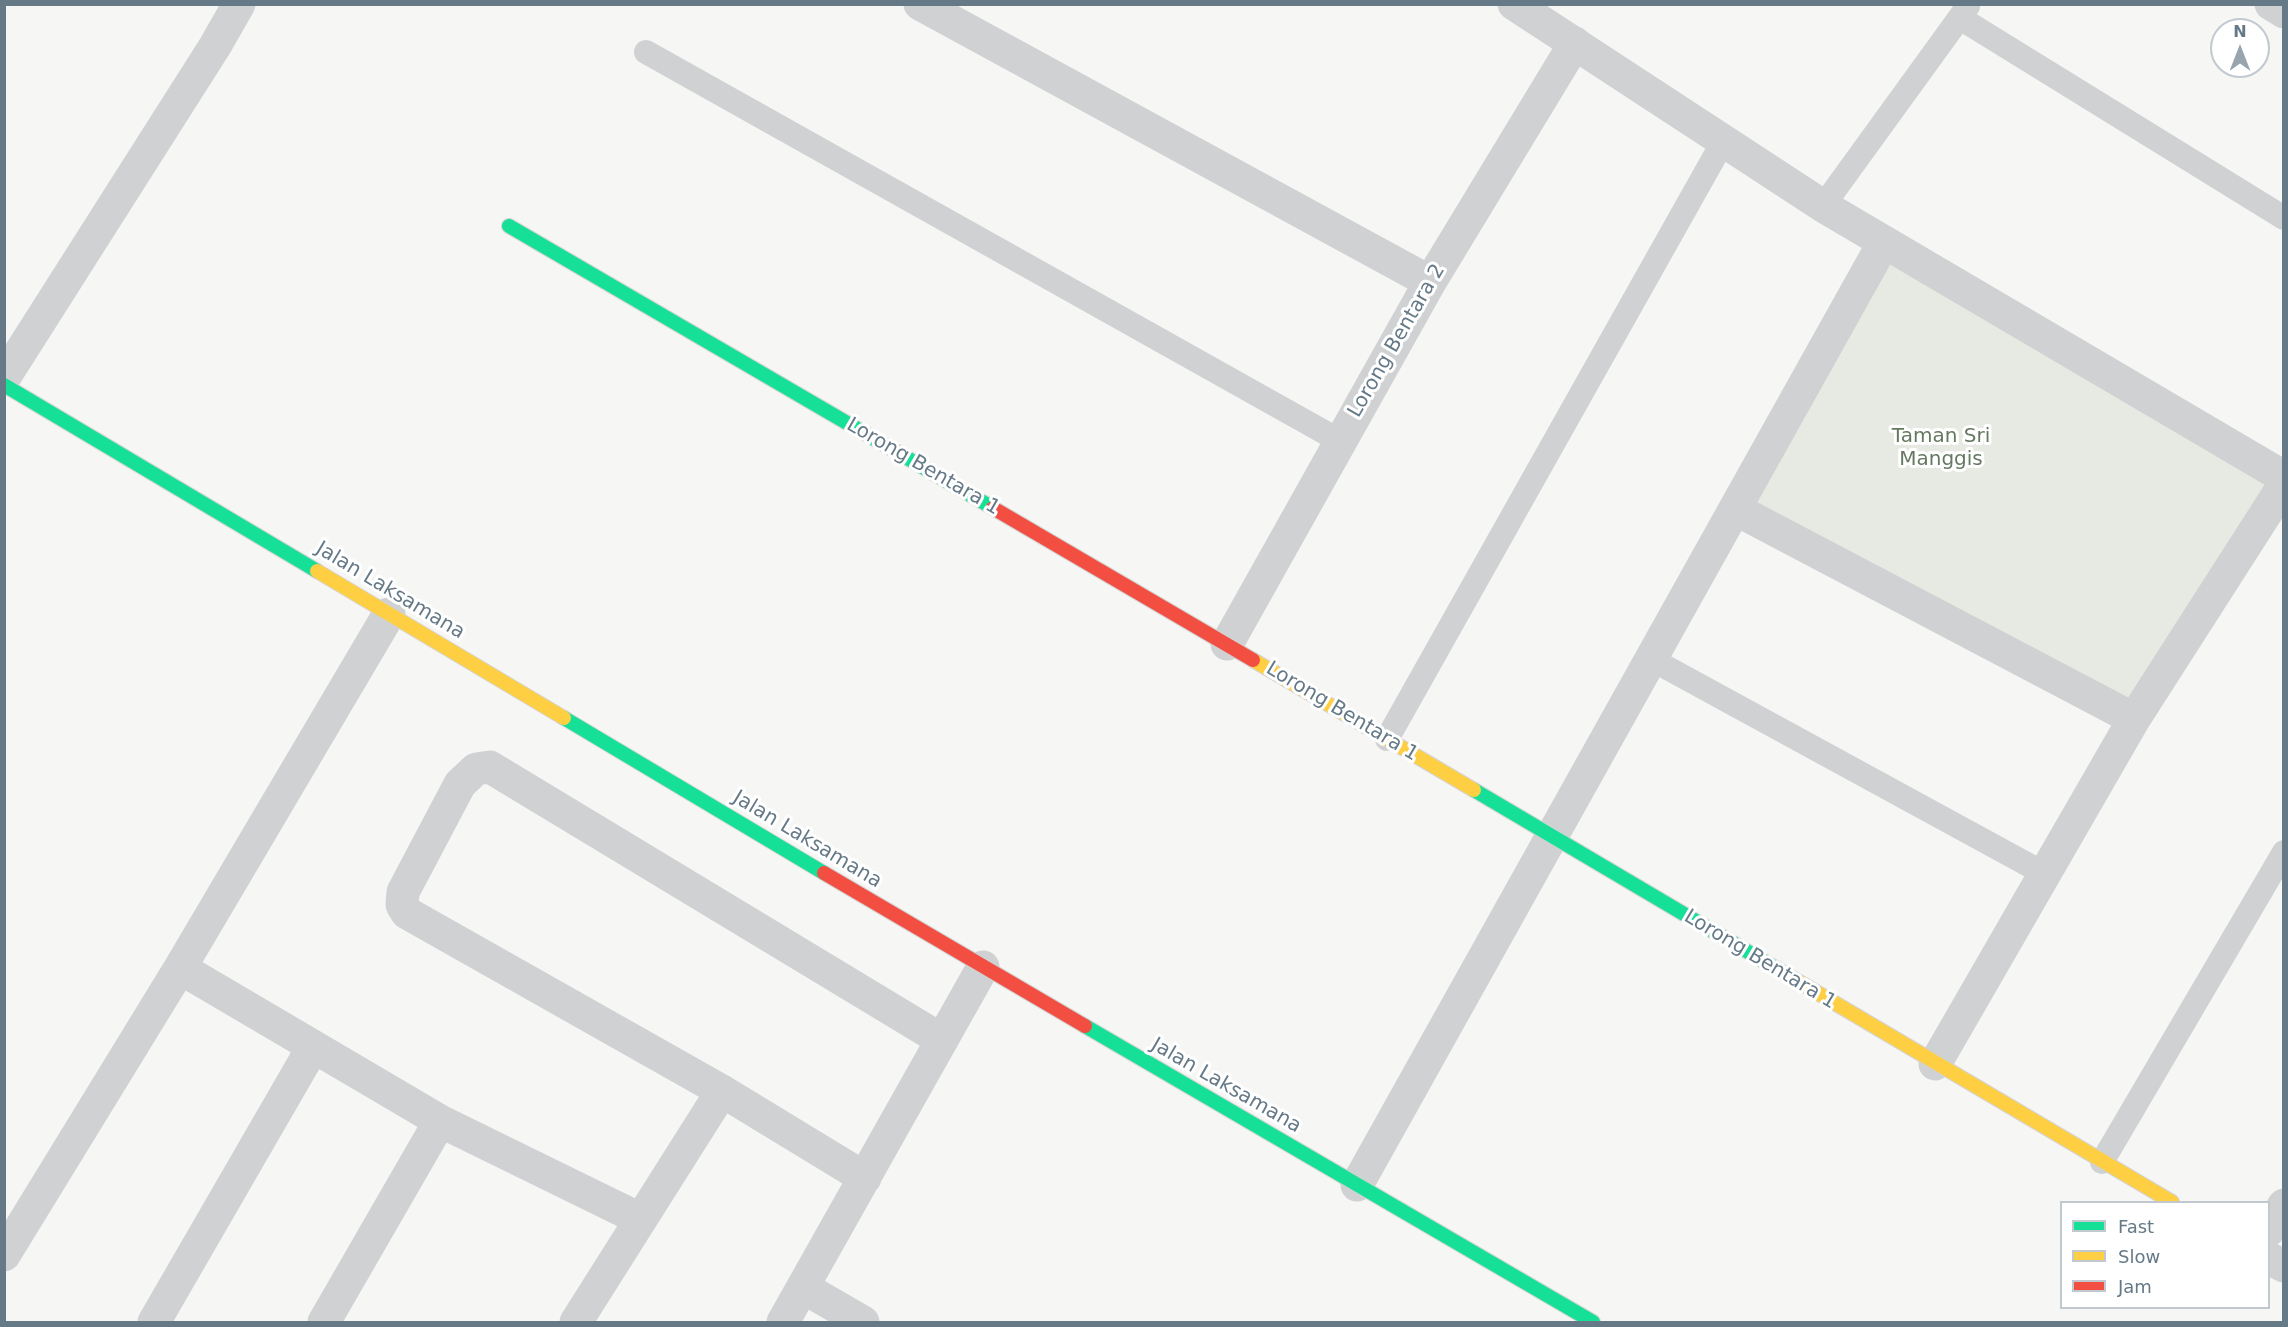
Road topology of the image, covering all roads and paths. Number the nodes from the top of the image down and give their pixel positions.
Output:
1 (239, 4) edge
2 (920, 4) edge
3 (1514, 4) edge
4 (2271, 4) edge
5 (1964, 11) edge
6 (2283, 12) edge
7 (1575, 43) junction
8 (646, 52) dead end
9 (1724, 140) junction
10 (1823, 206) junction
11 (2283, 218) edge
12 (509, 226) dead end
13 (1884, 242) junction
14 (1430, 282) junction
15 (4, 378) edge
16 (4, 385) edge
17 (1340, 441) junction
18 (2283, 477) edge
19 (2283, 485) edge
20 (1735, 509) junction
21 (389, 614) junction
22 (1227, 644) junction
23 (1651, 658) junction
24 (2134, 719) junction
25 (1388, 739) junction
26 (1552, 836) junction
27 (2283, 852) edge
28 (2045, 874) junction
29 (983, 967) junction
30 (180, 968) junction
31 (942, 1040) junction
32 (313, 1047) junction
33 (1935, 1064) junction
34 (722, 1091) junction
35 (440, 1121) junction
36 (2102, 1162) junction
37 (865, 1178) junction
38 (1357, 1185) junction
39 (2169, 1201) edge
40 (2283, 1205) edge
41 (640, 1219) junction
42 (2270, 1228) edge
43 (4, 1255) edge
44 (804, 1288) junction
45 (154, 1323) edge
46 (324, 1323) edge
47 (576, 1323) edge
48 (783, 1323) edge
49 (863, 1323) edge
50 (1593, 1323) edge

1 - 15 street
2 - 14 street
3 - 7 street
4 - 6 street
5 - 10 lane
5 - 11 lane
7 - 9 street
7 - 14 street, Lorong Bentara 2
8 - 17 lane
9 - 10 street
9 - 25 lane
10 - 13 street
12 - 22 street, Lorong Bentara 1
13 - 18 street
13 - 20 street
14 - 17 street, Lorong Bentara 2
16 - 21 street, Jalan Laksamana
17 - 22 street, Lorong Bentara 2
19 - 24 street
20 - 23 street
20 - 24 street
21 - 29 street, Jalan Laksamana
21 - 30 street
22 - 25 street, Lorong Bentara 1
23 - 26 street
23 - 28 lane
24 - 28 street
25 - 26 street, Lorong Bentara 1
26 - 33 street, Lorong Bentara 1
26 - 38 street
27 - 36 lane
28 - 33 street
29 - 31 street
29 - 38 street, Jalan Laksamana
30 - 32 street
30 - 43 street
31 - 34 street
31 - 37 street
32 - 35 street
32 - 45 street
33 - 36 street, Lorong Bentara 1
34 - 37 street
34 - 41 street
35 - 41 street
35 - 46 street
36 - 39 street, Lorong Bentara 1
37 - 44 street
38 - 50 street, Jalan Laksamana
40 - 42 street
41 - 47 street
44 - 48 street
44 - 49 street

